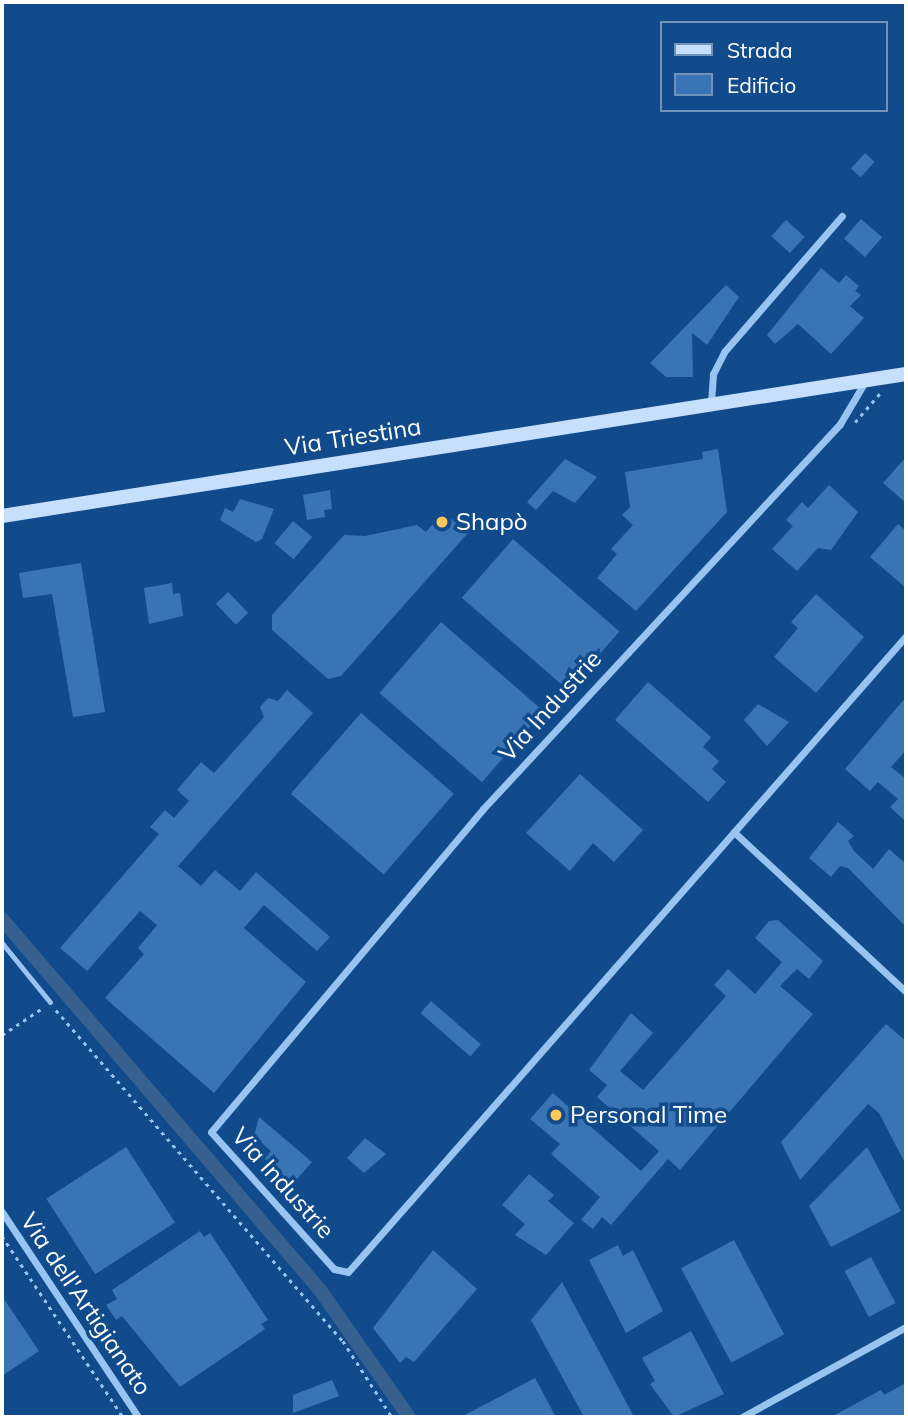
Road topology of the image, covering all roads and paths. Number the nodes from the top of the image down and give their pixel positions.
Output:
1 (842, 216) dead end
2 (906, 374) edge
3 (867, 379) junction
4 (711, 403) junction
5 (2, 516) edge
6 (906, 636) edge
7 (734, 832) junction
8 (2, 943) edge
9 (906, 992) edge
10 (50, 1003) junction
11 (2, 1035) edge
12 (2, 1212) edge
13 (2, 1236) edge
14 (906, 1327) edge
15 (122, 1417) edge
16 (138, 1417) edge
17 (392, 1417) edge
18 (742, 1417) edge

1 - 4 street
2 - 3 main road, Via Triestina
3 - 4 main road, Via Triestina
3 - 7 street, Via Industrie
4 - 5 main road, Via Triestina
6 - 7 street, Via Industrie
7 - 9 street
8 - 10 lane
10 - 11 path
10 - 17 path
12 - 16 street, Via dell'Artigianato
13 - 15 path
14 - 18 street

